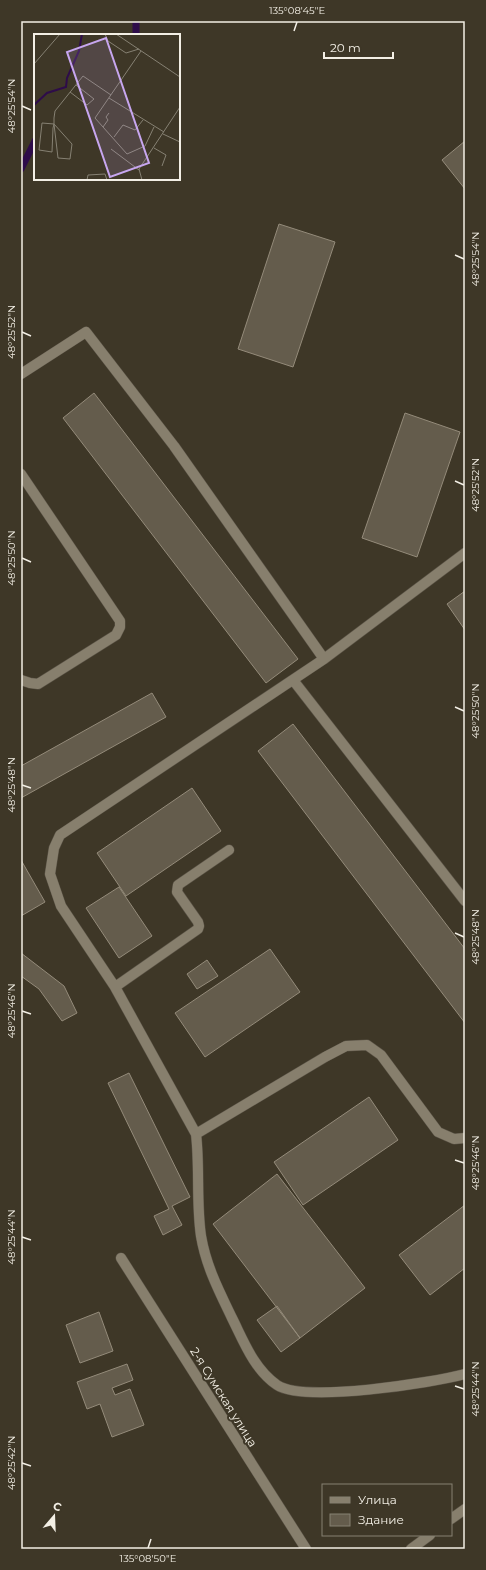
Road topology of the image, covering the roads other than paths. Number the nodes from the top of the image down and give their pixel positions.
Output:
1 (21, 374) edge
2 (21, 474) edge
3 (465, 553) edge
4 (324, 659) junction
5 (21, 680) edge
6 (293, 680) junction
7 (229, 850) dead end
8 (465, 901) edge
9 (115, 987) junction
10 (196, 1134) junction
11 (465, 1138) edge
12 (121, 1258) dead end
13 (465, 1374) edge
14 (465, 1509) edge
15 (452, 1519) edge
16 (429, 1536) edge
17 (306, 1549) edge
18 (411, 1549) edge

1 - 4 street
2 - 5 street
3 - 4 street
4 - 6 street
6 - 8 street
6 - 9 street
7 - 9 street
9 - 10 street
10 - 11 street
10 - 13 street
12 - 17 street, 2-я Сумская улица
14 - 15 street
16 - 18 street

